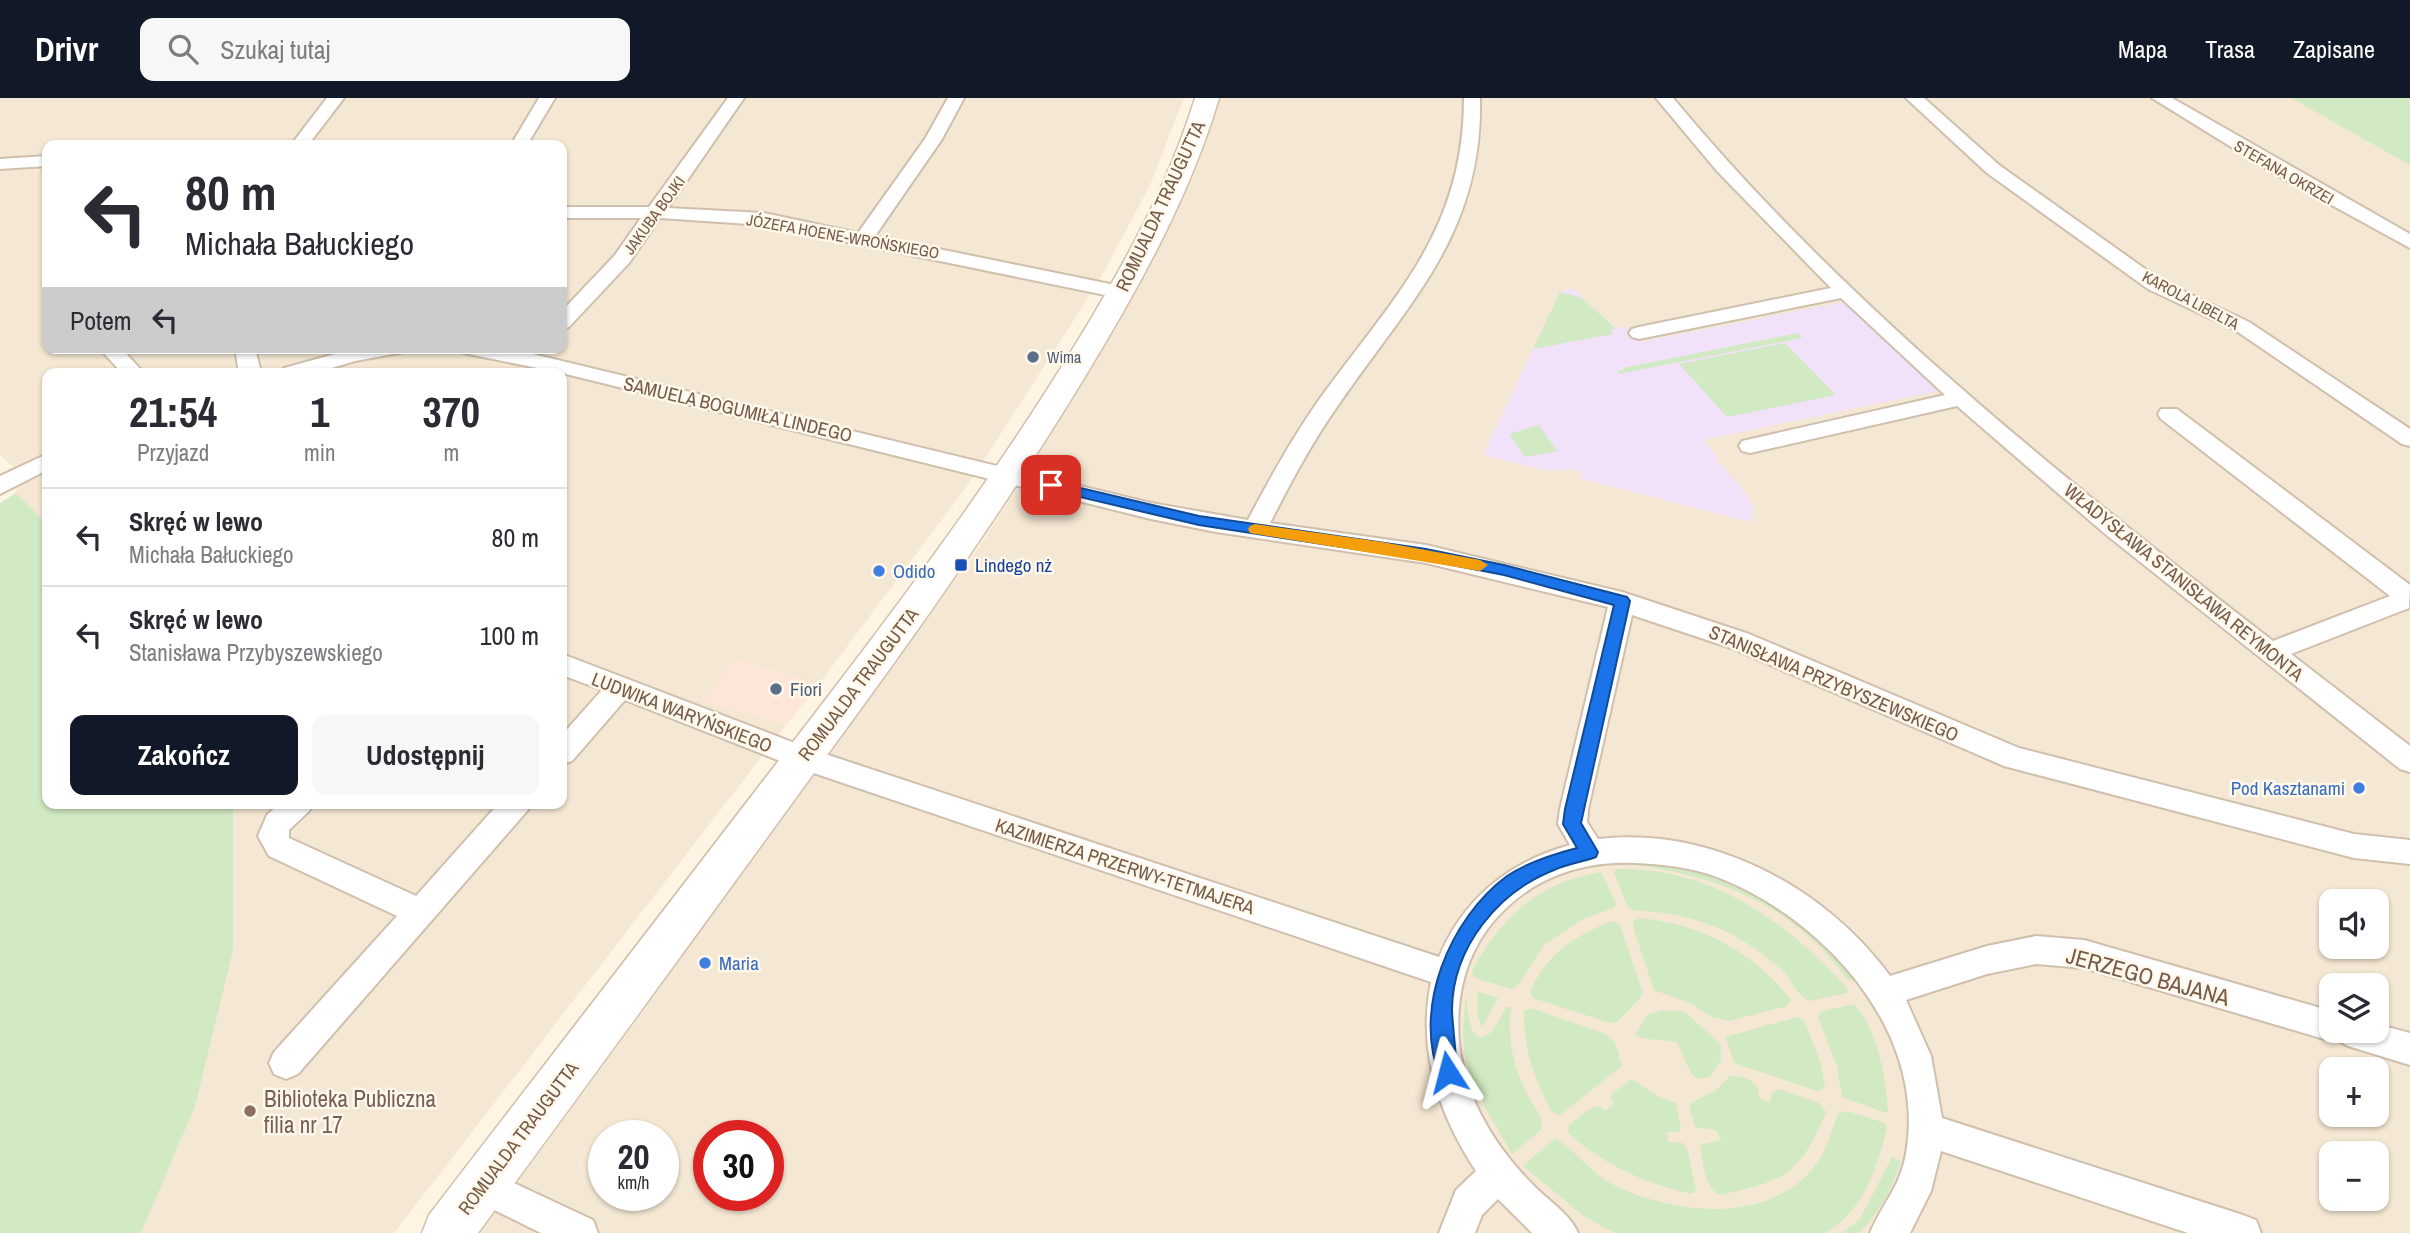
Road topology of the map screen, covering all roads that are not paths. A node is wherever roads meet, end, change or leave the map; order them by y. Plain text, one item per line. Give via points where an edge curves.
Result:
1 (336, 98) edge
2 (547, 98) edge
3 (736, 98) edge
4 (956, 98) edge
5 (1207, 98) edge
6 (1472, 98) edge
7 (1664, 98) edge
8 (1914, 98) edge
9 (2160, 98) edge
10 (303, 140) edge
11 (522, 140) edge
12 (42, 161) edge
13 (0, 164) edge
14 (567, 212) edge
15 (656, 213) junction
16 (864, 238) junction
17 (2410, 242) edge
18 (1846, 291) junction
19 (1120, 292) junction
20 (567, 318) edge
21 (1639, 333) dead end
22 (115, 354) edge
23 (360, 354) edge
24 (532, 354) edge
25 (129, 368) edge
26 (308, 368) edge
27 (1962, 398) junction
28 (2169, 414) dead end
29 (2410, 439) edge
30 (1750, 446) dead end
31 (42, 463) edge
32 (5, 475) edge
33 (1008, 475) junction
34 (1255, 529) junction
35 (1622, 601) junction
36 (2270, 652) junction
37 (567, 666) edge
38 (620, 688) junction
39 (567, 747) edge
40 (803, 758) junction
41 (2410, 761) edge
42 (293, 809) edge
43 (512, 809) edge
44 (1590, 852) junction
45 (2410, 852) edge
46 (420, 912) junction
47 (1448, 974) junction
48 (1884, 993) junction
49 (2319, 1023) edge
50 (2389, 1043) edge
51 (2410, 1049) edge
52 (286, 1063) dead end
53 (1927, 1130) junction
54 (1499, 1174) junction
55 (482, 1186) junction
56 (447, 1233) edge
57 (580, 1233) edge
58 (1457, 1233) edge
59 (1560, 1233) edge
60 (1888, 1233) edge
61 (2243, 1233) edge

1 - 10 street
2 - 11 street
3 - 15 street, JAKUBA BOJKI
4 - 16 street
5 - 19 street, ROMUALDA TRAUGUTTA via 1186,158
6 - 34 street via 1468,159 1444,230 1401,307 1315,423
7 - 18 street, WŁADYSŁAWA STANISŁAWA REYMONTA via 1752,198
8 - 29 street, KAROLA LIBELTA via 1993,169 2084,237 2155,285 2242,326
9 - 17 street, STEFANA OKRZEI
12 - 13 street
14 - 15 street, JÓZEFA HOENE-WROŃSKIEGO
15 - 16 street, JÓZEFA HOENE-WROŃSKIEGO via 764,219
15 - 20 street, JAKUBA BOJKI via 617,266
16 - 19 street, JÓZEFA HOENE-WROŃSKIEGO
18 - 21 street
18 - 27 street, WŁADYSŁAWA STANISŁAWA REYMONTA
19 - 33 street, ROMUALDA TRAUGUTTA
22 - 25 street
23 - 26 street
24 - 33 street, SAMUELA BOGUMIŁA LINDEGO
27 - 30 street
27 - 36 street, WŁADYSŁAWA STANISŁAWA REYMONTA via 2111,526
28 - 36 street via 2406,595 2400,602
31 - 32 street
33 - 34 street, STANISŁAWA PRZYBYSZEWSKIEGO via 1172,515
33 - 40 street, ROMUALDA TRAUGUTTA
34 - 35 street, STANISŁAWA PRZYBYSZEWSKIEGO via 1426,554
35 - 44 street via 1572,824
35 - 45 street, STANISŁAWA PRZYBYSZEWSKIEGO via 1751,645 2014,758 2354,846
36 - 41 street, WŁADYSŁAWA STANISŁAWA REYMONTA
37 - 38 street, LUDWIKA WARYŃSKIEGO
38 - 39 street
38 - 40 street, LUDWIKA WARYŃSKIEGO
40 - 47 street, KAZIMIERZA PRZERWY-TETMAJERA
40 - 55 street, ROMUALDA TRAUGUTTA
42 - 46 street via 274,829 272,836 279,847
43 - 46 street
44 - 47 street via 1550,863 1515,881 1486,906 1463,937
44 - 48 street via 1668,852 1749,877 1824,925 1857,957
46 - 52 street
47 - 54 street via 1442,1027 1448,1072 1464,1118
48 - 49 street, JERZEGO BAJANA via 1987,960 2036,950 2084,954
48 - 53 street via 1916,1059
50 - 51 street
53 - 60 street via 1920,1174 1903,1214
53 - 61 street
54 - 58 street via 1469,1203
54 - 59 street
55 - 56 street, ROMUALDA TRAUGUTTA
55 - 57 street

